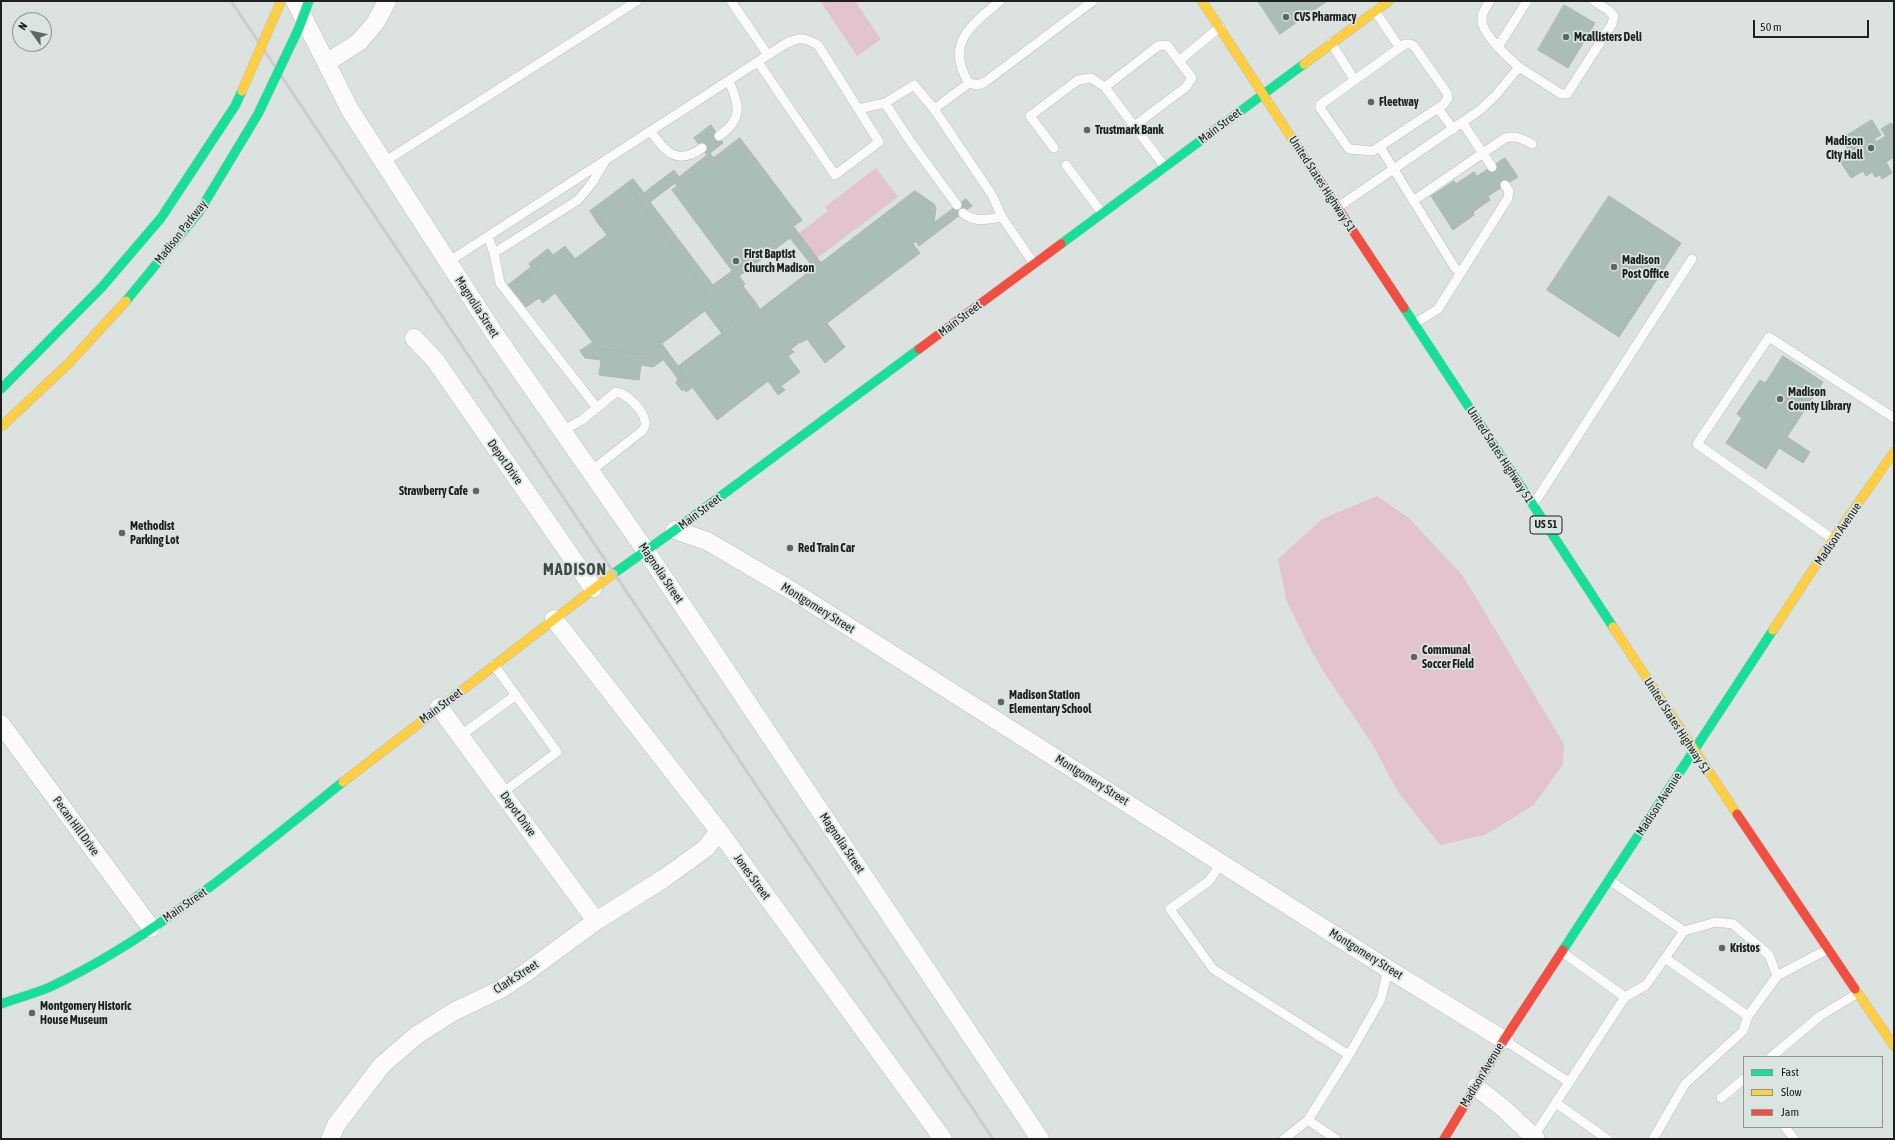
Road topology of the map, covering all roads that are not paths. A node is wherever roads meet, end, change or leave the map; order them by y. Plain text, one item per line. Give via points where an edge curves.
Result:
1 (281, 1) edge
2 (294, 1) edge
3 (309, 1) edge
4 (388, 1) edge
5 (638, 1) edge
6 (731, 1) edge
7 (1000, 1) edge
8 (1093, 1) edge
9 (1202, 1) edge
10 (1389, 1) edge
11 (1490, 1) edge
12 (1528, 1) edge
13 (1594, 1) edge
14 (1375, 11) junction
15 (1220, 27) junction
16 (1331, 43) junction
17 (1498, 47) junction
18 (1400, 48) junction
19 (768, 56) junction
20 (1179, 61) junction
21 (758, 62) junction
22 (326, 63) junction
23 (1519, 67) junction
24 (1354, 79) junction
25 (729, 81) junction
26 (969, 83) junction
27 (1105, 87) junction
28 (1263, 93) junction
29 (885, 103) junction
30 (1438, 108) junction
31 (858, 109) junction
32 (934, 110) junction
33 (1462, 122) junction
34 (1134, 126) junction
35 (1452, 129) junction
36 (651, 132) junction
37 (719, 136) dead end
38 (1532, 144) dead end
39 (1380, 147) junction
40 (702, 148) dead end
41 (1054, 148) dead end
42 (1483, 153) junction
43 (384, 162) junction
44 (604, 162) junction
45 (1066, 165) dead end
46 (1165, 167) junction
47 (1492, 167) dead end
48 (1394, 168) junction
49 (1505, 185) dead end
50 (1413, 201) junction
51 (1338, 207) junction
52 (1102, 214) junction
53 (1002, 217) junction
54 (488, 236) junction
55 (494, 253) junction
56 (1692, 260) dead end
57 (448, 262) junction
58 (1034, 264) junction
59 (1461, 272) junction
60 (1414, 324) junction
61 (414, 338) dead end
62 (1, 389) edge
63 (597, 408) junction
64 (1894, 418) edge
65 (1, 428) edge
66 (562, 431) junction
67 (1894, 452) edge
68 (590, 471) junction
69 (1533, 505) junction
70 (676, 530) junction
71 (1834, 539) junction
72 (646, 551) junction
73 (593, 588) junction
74 (554, 619) junction
75 (494, 665) junction
76 (516, 695) junction
77 (439, 707) junction
78 (1, 724) edge
79 (460, 736) junction
80 (1694, 751) junction
81 (502, 793) junction
82 (719, 832) junction
83 (1222, 862) junction
84 (1609, 880) junction
85 (596, 921) junction
86 (151, 928) junction
87 (1684, 931) junction
88 (1828, 949) junction
89 (1562, 952) junction
90 (1665, 958) junction
91 (1388, 969) junction
92 (1777, 976) junction
93 (1858, 993) junction
94 (1625, 997) junction
95 (1, 1004) edge
96 (1748, 1016) junction
97 (1504, 1040) junction
98 (1894, 1046) edge
99 (1349, 1055) junction
100 (1772, 1056) edge
101 (1743, 1080) edge
102 (1569, 1082) junction
103 (1476, 1087) junction
104 (1721, 1098) dead end
105 (1556, 1103) junction
106 (1308, 1120) junction
107 (1786, 1128) edge
108 (1535, 1138) edge
109 (330, 1139) edge
110 (944, 1139) edge
111 (1040, 1139) edge
112 (1284, 1139) edge
113 (1336, 1139) edge
114 (1444, 1139) edge
115 (1608, 1139) edge
116 (1653, 1139) edge
117 (1794, 1139) edge

1 - 62 main road, Madison Parkway, bridge via 235,106 161,218 102,287
2 - 22 street, Magnolia Street
3 - 65 main road, Madison Parkway, bridge via 258,114 199,212 123,305 70,364
4 - 22 street via 376,22 359,42
5 - 43 lane
6 - 19 lane
7 - 26 lane via 971,26 962,40 960,66
8 - 26 lane via 985,82 978,85
9 - 15 main road, United States Highway 51 / US 51
10 - 14 main road, Main Street
11 - 17 lane via 1482,13 1481,20 1483,27
12 - 17 lane
13 - 23 lane via 1614,16 1612,24 1567,94 1561,94
14 - 16 main road, Main Street
14 - 18 lane
15 - 20 lane
15 - 28 main road, United States Highway 51 / US 51
16 - 24 lane
16 - 28 main road, Main Street
17 - 23 lane
18 - 24 lane
18 - 30 lane via 1405,44 1414,46 1447,93 1448,98
19 - 21 lane
19 - 31 lane via 797,38 818,45
20 - 27 lane via 1167,45 1158,46
20 - 34 lane via 1192,78 1189,83
21 - 25 lane
21 - 31 lane via 835,175 880,142
22 - 43 street, Magnolia Street via 350,110
23 - 33 lane via 1496,95
24 - 39 lane via 1323,102 1320,108 1349,149 1373,152
25 - 36 lane
25 - 37 lane via 738,106 736,119 729,129
26 - 32 lane
27 - 34 lane
27 - 41 lane via 1091,78 1078,80 1030,116
28 - 46 main road, Main Street
28 - 51 main road, United States Highway 51 / US 51
29 - 31 lane
29 - 32 lane via 914,86
29 - 53 lane via 910,141 969,218 978,220
30 - 35 lane
30 - 39 lane
32 - 53 lane via 992,195
33 - 35 lane
33 - 42 lane
34 - 46 lane
35 - 48 lane
36 - 40 lane via 660,146 670,154 683,157
36 - 44 lane
38 - 42 lane via 1512,136
39 - 48 lane
42 - 47 lane
42 - 50 lane
43 - 57 street, Magnolia Street
44 - 54 lane
44 - 55 lane via 578,200
45 - 52 lane
46 - 52 main road, Main Street
48 - 50 lane
48 - 51 lane
49 - 59 lane via 1509,191 1508,198
50 - 59 lane via 1455,268
51 - 60 main road, United States Highway 51 / US 51
52 - 58 main road, Main Street
53 - 58 lane
54 - 55 lane
54 - 57 lane
55 - 63 lane via 500,283
56 - 69 lane
57 - 66 street, Magnolia Street
58 - 70 main road, Main Street
59 - 60 lane via 1438,309
60 - 69 main road, United States Highway 51 / US 51
61 - 73 street, Depot Drive via 435,360
63 - 66 lane
63 - 68 lane via 616,392 628,396 644,417 646,424 642,431
64 - 71 lane via 1770,337 1697,444
66 - 68 street, Magnolia Street
67 - 71 main road, Madison Avenue
68 - 72 street, Magnolia Street
69 - 80 main road, United States Highway 51 / US 51
70 - 72 main road, Main Street
70 - 83 street, Montgomery Street via 707,541 794,592
71 - 80 main road, Madison Avenue
72 - 73 main road, Main Street
72 - 111 street, Magnolia Street
73 - 74 main road, Main Street
74 - 75 main road, Main Street
74 - 82 street, Jones Street
75 - 76 lane
75 - 77 main road, Main Street
76 - 79 lane
76 - 81 lane via 557,752
77 - 79 street, Depot Drive
77 - 86 main road, Main Street via 215,883
78 - 86 street, Pecan Hill Drive
79 - 81 street, Depot Drive
80 - 84 main road, Madison Avenue
80 - 88 main road, United States Highway 51 / US 51
81 - 85 street, Depot Drive
82 - 85 street, Clark Street via 706,848
82 - 110 street, Jones Street
83 - 91 street, Montgomery Street
83 - 99 lane via 1209,881 1170,909 1213,969
84 - 87 lane
84 - 89 main road, Madison Avenue
85 - 109 street, Clark Street via 501,989 453,1012 417,1035 382,1065 336,1125
86 - 95 main road, Main Street via 98,961 49,987
87 - 90 lane
87 - 92 lane via 1716,922 1733,924 1769,955
88 - 92 lane
88 - 93 main road, United States Highway 51 / US 51
89 - 94 lane
89 - 97 main road, Madison Avenue
90 - 94 lane via 1646,985
90 - 96 lane
91 - 97 street, Montgomery Street
91 - 99 lane via 1381,999
92 - 96 lane
93 - 98 main road, United States Highway 51 / US 51
93 - 100 lane via 1820,1016
94 - 102 lane
96 - 116 lane via 1744,1031 1685,1084
97 - 102 lane
97 - 103 main road, Madison Avenue
99 - 106 lane
101 - 104 lane
102 - 105 lane
103 - 108 street
103 - 114 main road, Madison Avenue
105 - 108 lane
105 - 115 lane
106 - 112 lane
106 - 113 lane
107 - 117 lane

